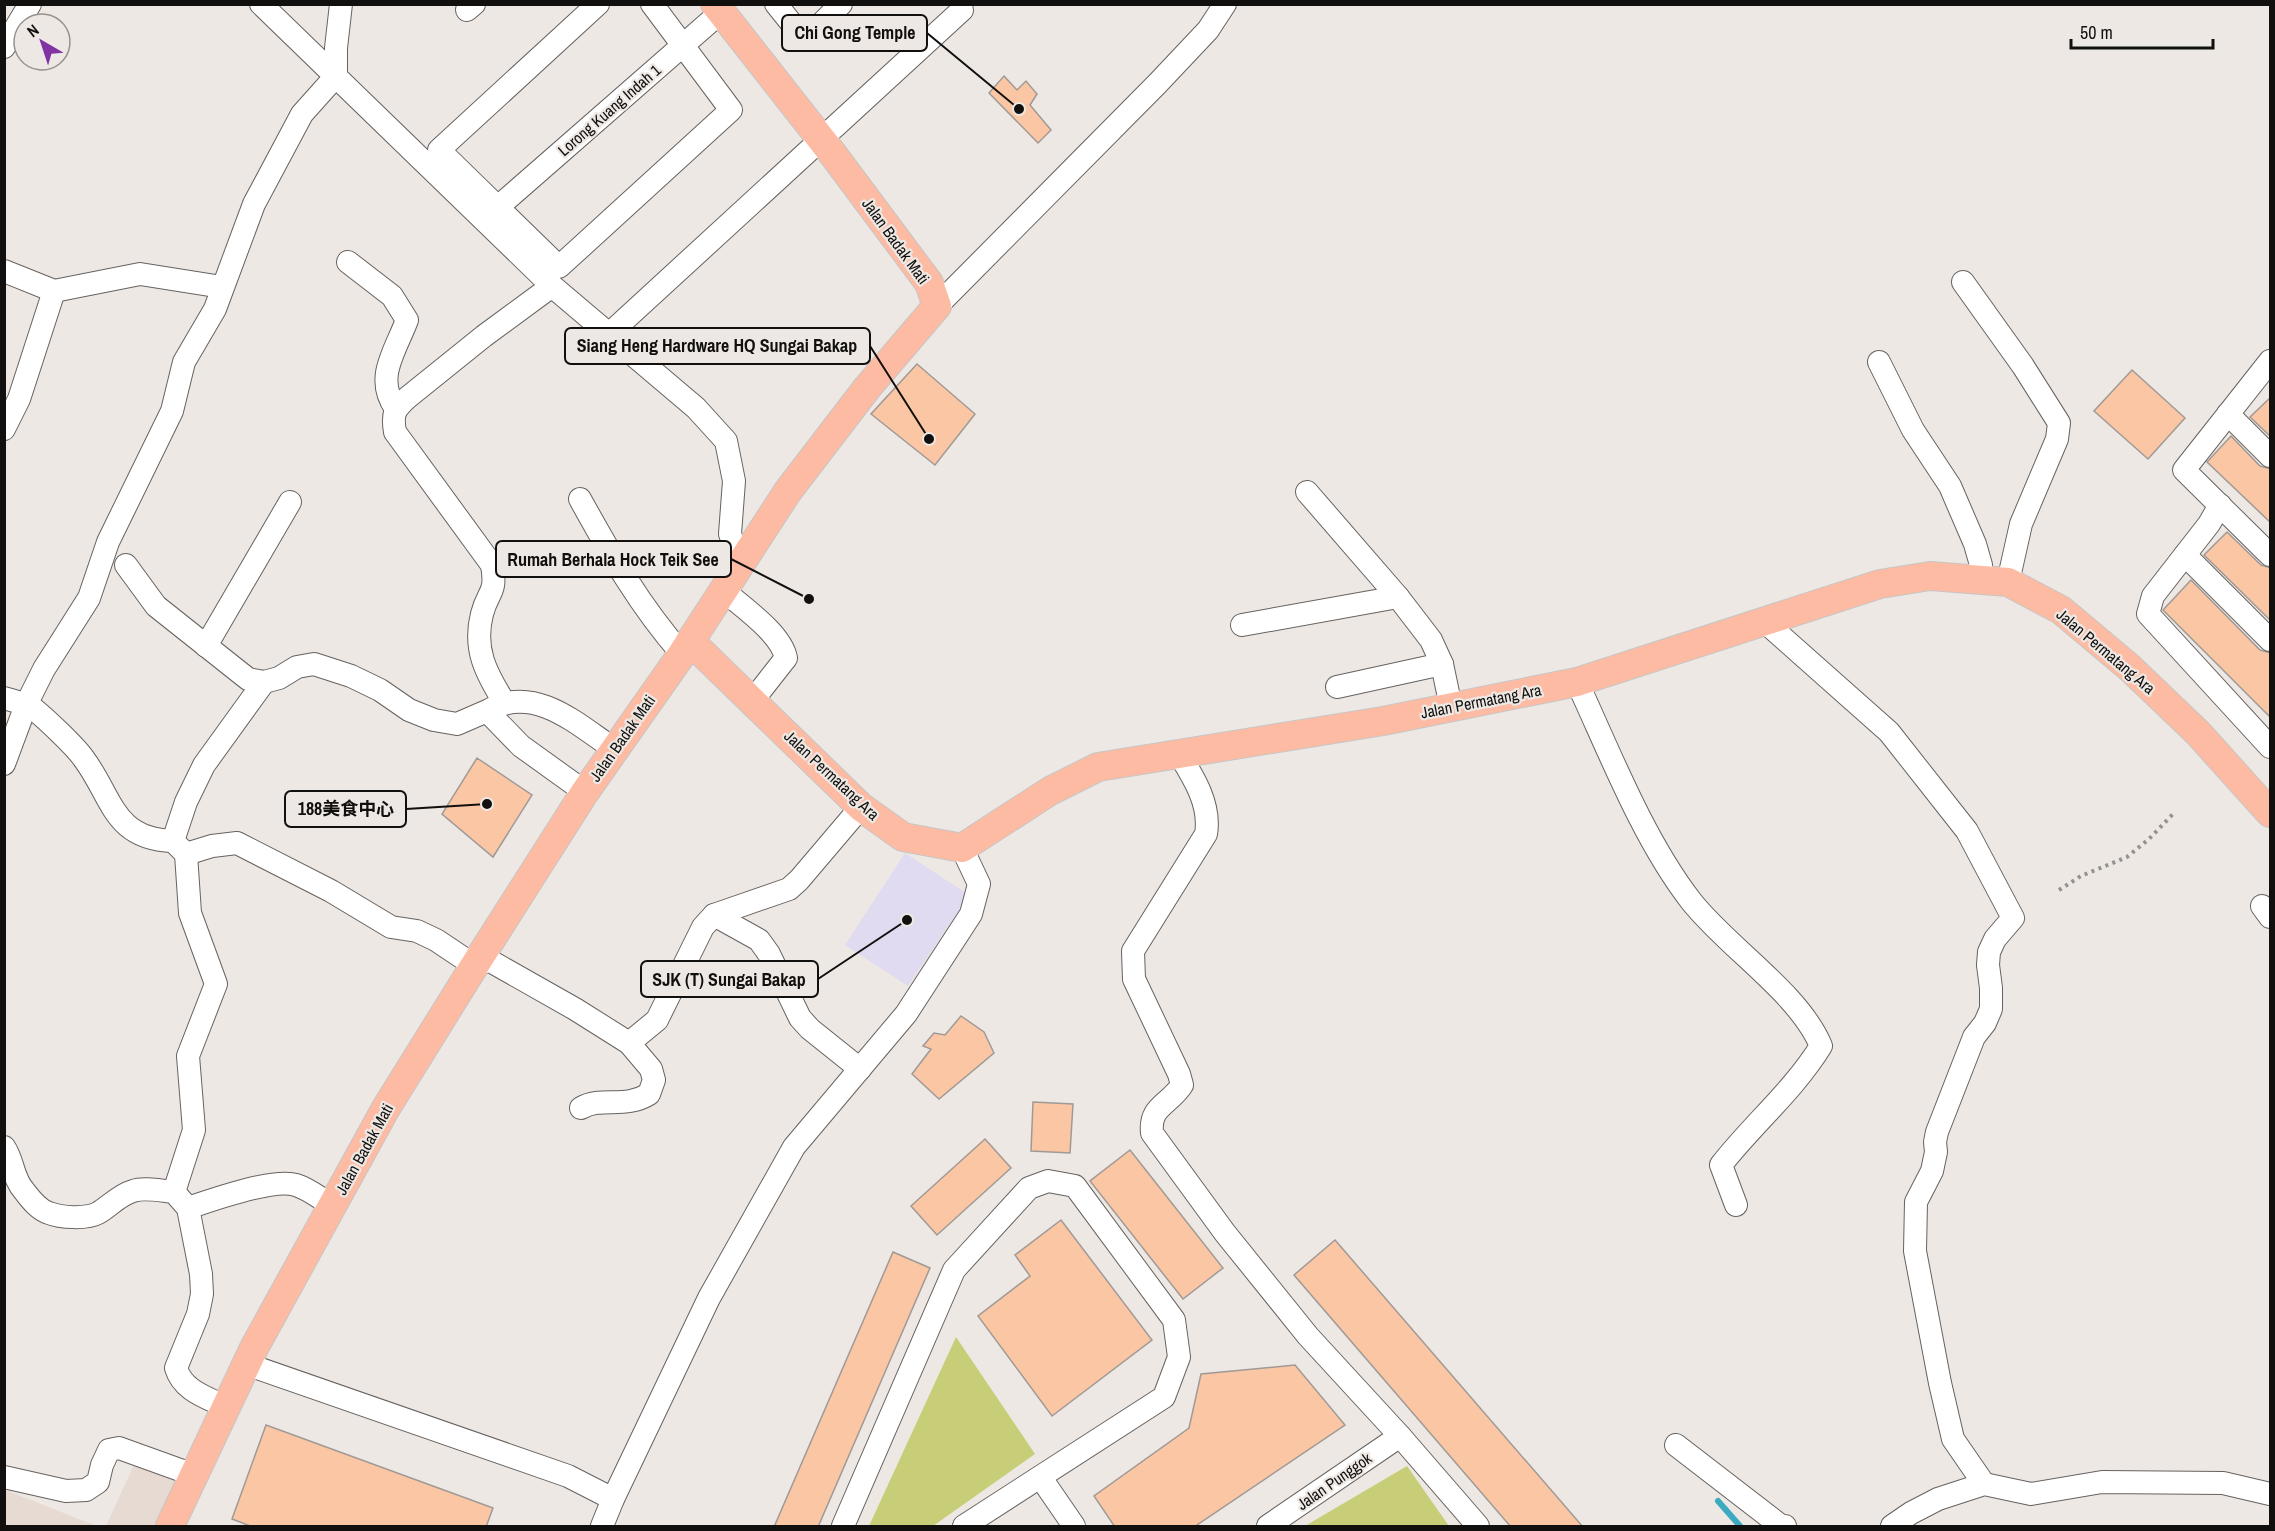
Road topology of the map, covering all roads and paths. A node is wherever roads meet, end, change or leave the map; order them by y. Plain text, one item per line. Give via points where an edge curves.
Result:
1 (30, 4) edge
2 (261, 4) edge
3 (341, 4) edge
4 (598, 4) edge
5 (652, 4) edge
6 (776, 4) edge
7 (841, 4) edge
8 (1225, 4) edge
9 (718, 8) edge
10 (962, 10) dead end
11 (683, 45) junction
12 (4, 47) edge
13 (336, 76) junction
14 (821, 140) junction
15 (498, 207) junction
16 (348, 262) dead end
17 (4, 271) edge
18 (1963, 282) dead end
19 (552, 286) junction
20 (222, 287) junction
21 (54, 291) junction
22 (937, 306) junction
23 (608, 335) junction
24 (1879, 362) dead end
25 (2269, 366) edge
26 (396, 409) junction
27 (2228, 414) junction
28 (4, 429) edge
29 (2271, 456) edge
30 (1307, 492) dead end
31 (580, 499) dead end
32 (290, 502) dead end
33 (2220, 505) junction
34 (2185, 555) junction
35 (2271, 555) edge
36 (745, 557) junction
37 (126, 565) dead end
38 (1977, 579) junction
39 (2008, 582) junction
40 (723, 590) junction
41 (1398, 597) junction
42 (1764, 621) junction
43 (1242, 625) dead end
44 (2271, 640) edge
45 (206, 646) junction
46 (686, 647) junction
47 (1442, 664) junction
48 (264, 682) junction
49 (1577, 682) junction
50 (1337, 687) dead end
51 (4, 699) edge
52 (753, 700) junction
53 (26, 705) junction
54 (495, 707) junction
55 (1451, 707) junction
56 (2271, 747) edge
57 (614, 749) junction
58 (1179, 754) junction
59 (4, 764) edge
60 (585, 792) junction
61 (861, 807) junction
62 (2173, 813) dead end
63 (2271, 813) edge
64 (179, 848) junction
65 (962, 848) junction
66 (2059, 890) dead end
67 (714, 915) junction
68 (478, 960) junction
69 (629, 1043) junction
70 (860, 1069) junction
71 (581, 1108) dead end
72 (4, 1147) edge
73 (181, 1200) junction
74 (1736, 1205) dead end
75 (333, 1206) junction
76 (246, 1364) junction
77 (226, 1407) junction
78 (1400, 1436) junction
79 (1676, 1445) dead end
80 (194, 1475) junction
81 (4, 1477) edge
82 (1041, 1478) junction
83 (1984, 1484) junction
84 (2271, 1494) edge
85 (613, 1499) junction
86 (170, 1527) edge
87 (602, 1527) edge
88 (843, 1527) edge
89 (964, 1527) edge
90 (1074, 1527) edge
91 (1269, 1527) edge
92 (1478, 1527) edge
93 (1785, 1527) edge
94 (1892, 1527) edge

1 - 12 street
2 - 13 street
3 - 13 street
4 - 15 street via 439,150
5 - 11 street
6 - 7 street via 796,29 806,34
8 - 22 street via 1208,30 1166,76
9 - 11 street, Lorong Kuang Indah 1
9 - 14 main road, Jalan Badak Mati
10 - 14 street
11 - 15 street, Lorong Kuang Indah 1
11 - 15 street via 731,110 559,267
13 - 19 street
13 - 20 street via 302,114 275,163 254,204
14 - 22 main road, Jalan Badak Mati via 928,283
14 - 23 street
16 - 26 street via 392,296 406,320 385,383
17 - 21 street
18 - 39 street via 2059,423 2057,439 2021,524
19 - 23 street
19 - 26 street
20 - 21 street via 140,274
20 - 53 street via 215,309 184,362 172,411 108,542 89,598
21 - 28 street via 19,399
22 - 36 main road, Jalan Badak Mati via 795,481
23 - 36 street via 696,408 726,441 734,481 730,534
24 - 38 street via 1913,429 1950,486 1981,565
25 - 27 street
26 - 54 street via 395,432 492,565 495,581 482,612 478,636
27 - 29 street
27 - 33 street via 2184,470
30 - 41 street
31 - 46 street via 657,625
32 - 45 street
33 - 34 street
33 - 35 street
34 - 44 street
34 - 56 street via 2152,596 2148,614
36 - 40 main road, Jalan Badak Mati
37 - 45 street via 156,606
38 - 39 main road, Jalan Permatang Ara
38 - 42 main road, Jalan Permatang Ara via 1930,576 1881,584
39 - 63 main road, Jalan Permatang Ara via 2061,610 2130,668 2198,733
40 - 46 main road, Jalan Badak Mati
40 - 52 street via 784,647 786,658
41 - 43 street
41 - 47 street via 1431,640
42 - 49 main road, Jalan Permatang Ara
42 - 83 street via 1889,732 1967,831 2013,918 1989,952 1991,1010 1974,1037 1937,1132 1932,1171 1916,1202 1915,1251 1953,1439
45 - 48 street via 248,679
46 - 52 main road, Jalan Permatang Ara
46 - 57 main road, Jalan Badak Mati
47 - 50 street
47 - 55 street
48 - 54 street via 314,664 351,676 434,720 457,724
48 - 64 street via 204,765 186,802
49 - 55 main road, Jalan Permatang Ara
49 - 74 street via 1664,863 1717,931 1792,1003 1814,1030 1821,1046 1806,1070 1720,1165
51 - 53 street
52 - 61 main road, Jalan Permatang Ara
53 - 59 street
53 - 64 street via 84,758 124,825
54 - 57 street via 537,703 558,711
54 - 60 street via 521,746
55 - 58 main road, Jalan Permatang Ara
57 - 60 main road, Jalan Badak Mati
58 - 65 main road, Jalan Permatang Ara via 1098,767 1050,791
58 - 78 street via 1199,790 1208,821 1206,834 1134,951 1134,978 1182,1085 1156,1110 1150,1120 1152,1133 1225,1233 1308,1336
60 - 68 main road, Jalan Badak Mati
61 - 65 main road, Jalan Permatang Ara via 903,837
61 - 67 street via 789,889
62 - 66 path via 2127,857
64 - 68 street via 237,843 391,927 417,931 466,960
64 - 73 street via 190,913 216,984 188,1056 194,1130
65 - 70 street via 979,884 971,914 906,1014
67 - 69 street via 703,927 657,1020
67 - 70 street via 759,940 770,954 800,1018
68 - 69 street via 492,962
68 - 75 main road, Jalan Badak Mati via 386,1108
69 - 71 street via 651,1069 654,1080 649,1094 635,1101 591,1103
70 - 85 street via 794,1147 709,1298
72 - 73 street via 23,1191 49,1214 86,1218 135,1190
73 - 75 street via 282,1184 296,1185
73 - 77 street via 201,1274 202,1294 176,1368 188,1388
75 - 76 main road, Jalan Badak Mati
76 - 77 main road, Jalan Badak Mati
76 - 85 street via 568,1476
77 - 80 main road, Jalan Badak Mati
78 - 91 street, Jalan Punggok
78 - 92 street
79 - 93 street
80 - 81 street via 119,1448 110,1450 98,1482 86,1490 66,1491
80 - 86 main road, Jalan Badak Mati
82 - 88 street via 1164,1397 1179,1357 1174,1320 1075,1186 1048,1181 1029,1188 954,1270
82 - 89 street
82 - 90 street
83 - 84 street via 2031,1494 2102,1482 2223,1483
83 - 94 street via 1938,1499
85 - 87 street

